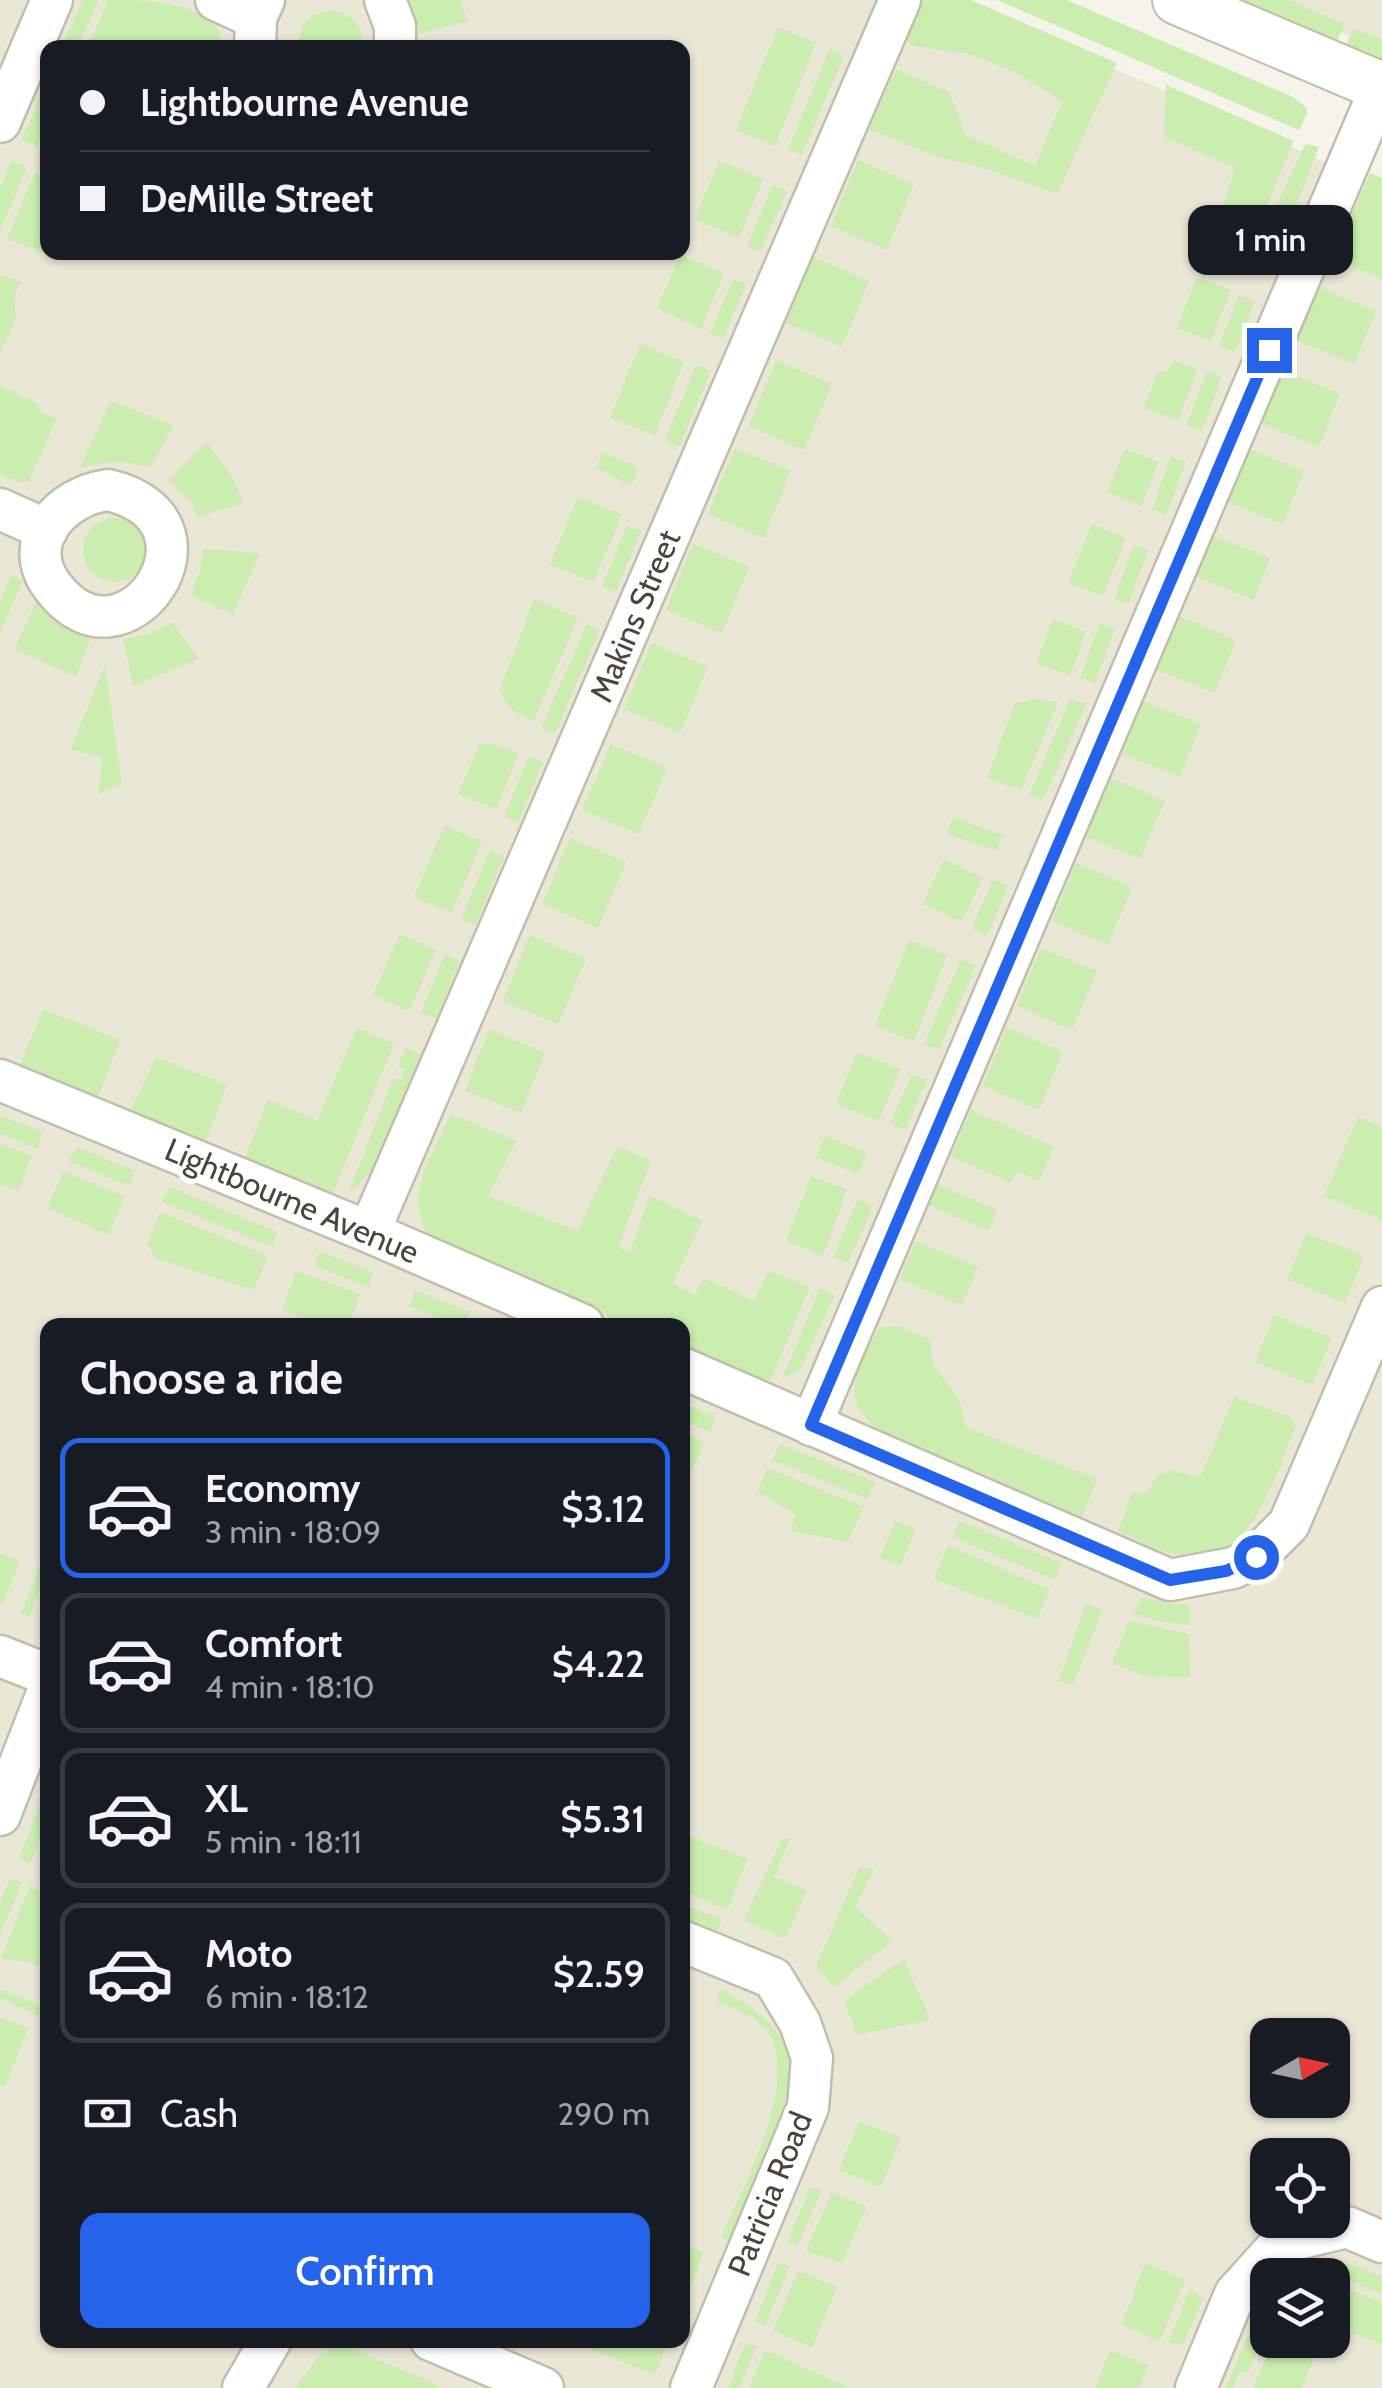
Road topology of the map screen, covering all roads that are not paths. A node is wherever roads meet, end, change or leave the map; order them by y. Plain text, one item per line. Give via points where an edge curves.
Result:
1 (52, 0) edge
2 (216, 0) edge
3 (385, 0) edge
4 (900, 0) edge
5 (1177, 0) edge
6 (258, 22) edge
7 (395, 40) edge
8 (1381, 87) edge
9 (0, 122) edge
10 (0, 509) edge
11 (46, 530) dead end
12 (0, 1080) edge
13 (370, 1232) junction
14 (1382, 1307) edge
15 (567, 1318) edge
16 (690, 1372) edge
17 (811, 1425) junction
18 (0, 1656) edge
19 (40, 1673) edge
20 (40, 1712) edge
21 (0, 1815) edge
22 (690, 1944) edge
23 (1382, 2242) edge
24 (266, 2348) edge
25 (450, 2348) edge
26 (243, 2388) edge
27 (544, 2388) edge
28 (691, 2388) edge
29 (1196, 2388) edge

1 - 9 street
2 - 6 street
3 - 7 street
4 - 13 street, Makins Street
5 - 8 street
8 - 17 street
10 - 11 street
12 - 13 street, Lightbourne Avenue
13 - 15 street, Lightbourne Avenue
14 - 17 street via 1289,1524 1256,1557 1226,1571 1170,1580
16 - 17 street
18 - 19 street
20 - 21 street
22 - 28 street, Patricia Road via 772,1978 812,2058 808,2108
23 - 29 street via 1346,2227 1281,2243 1235,2294
24 - 26 street
25 - 27 street

